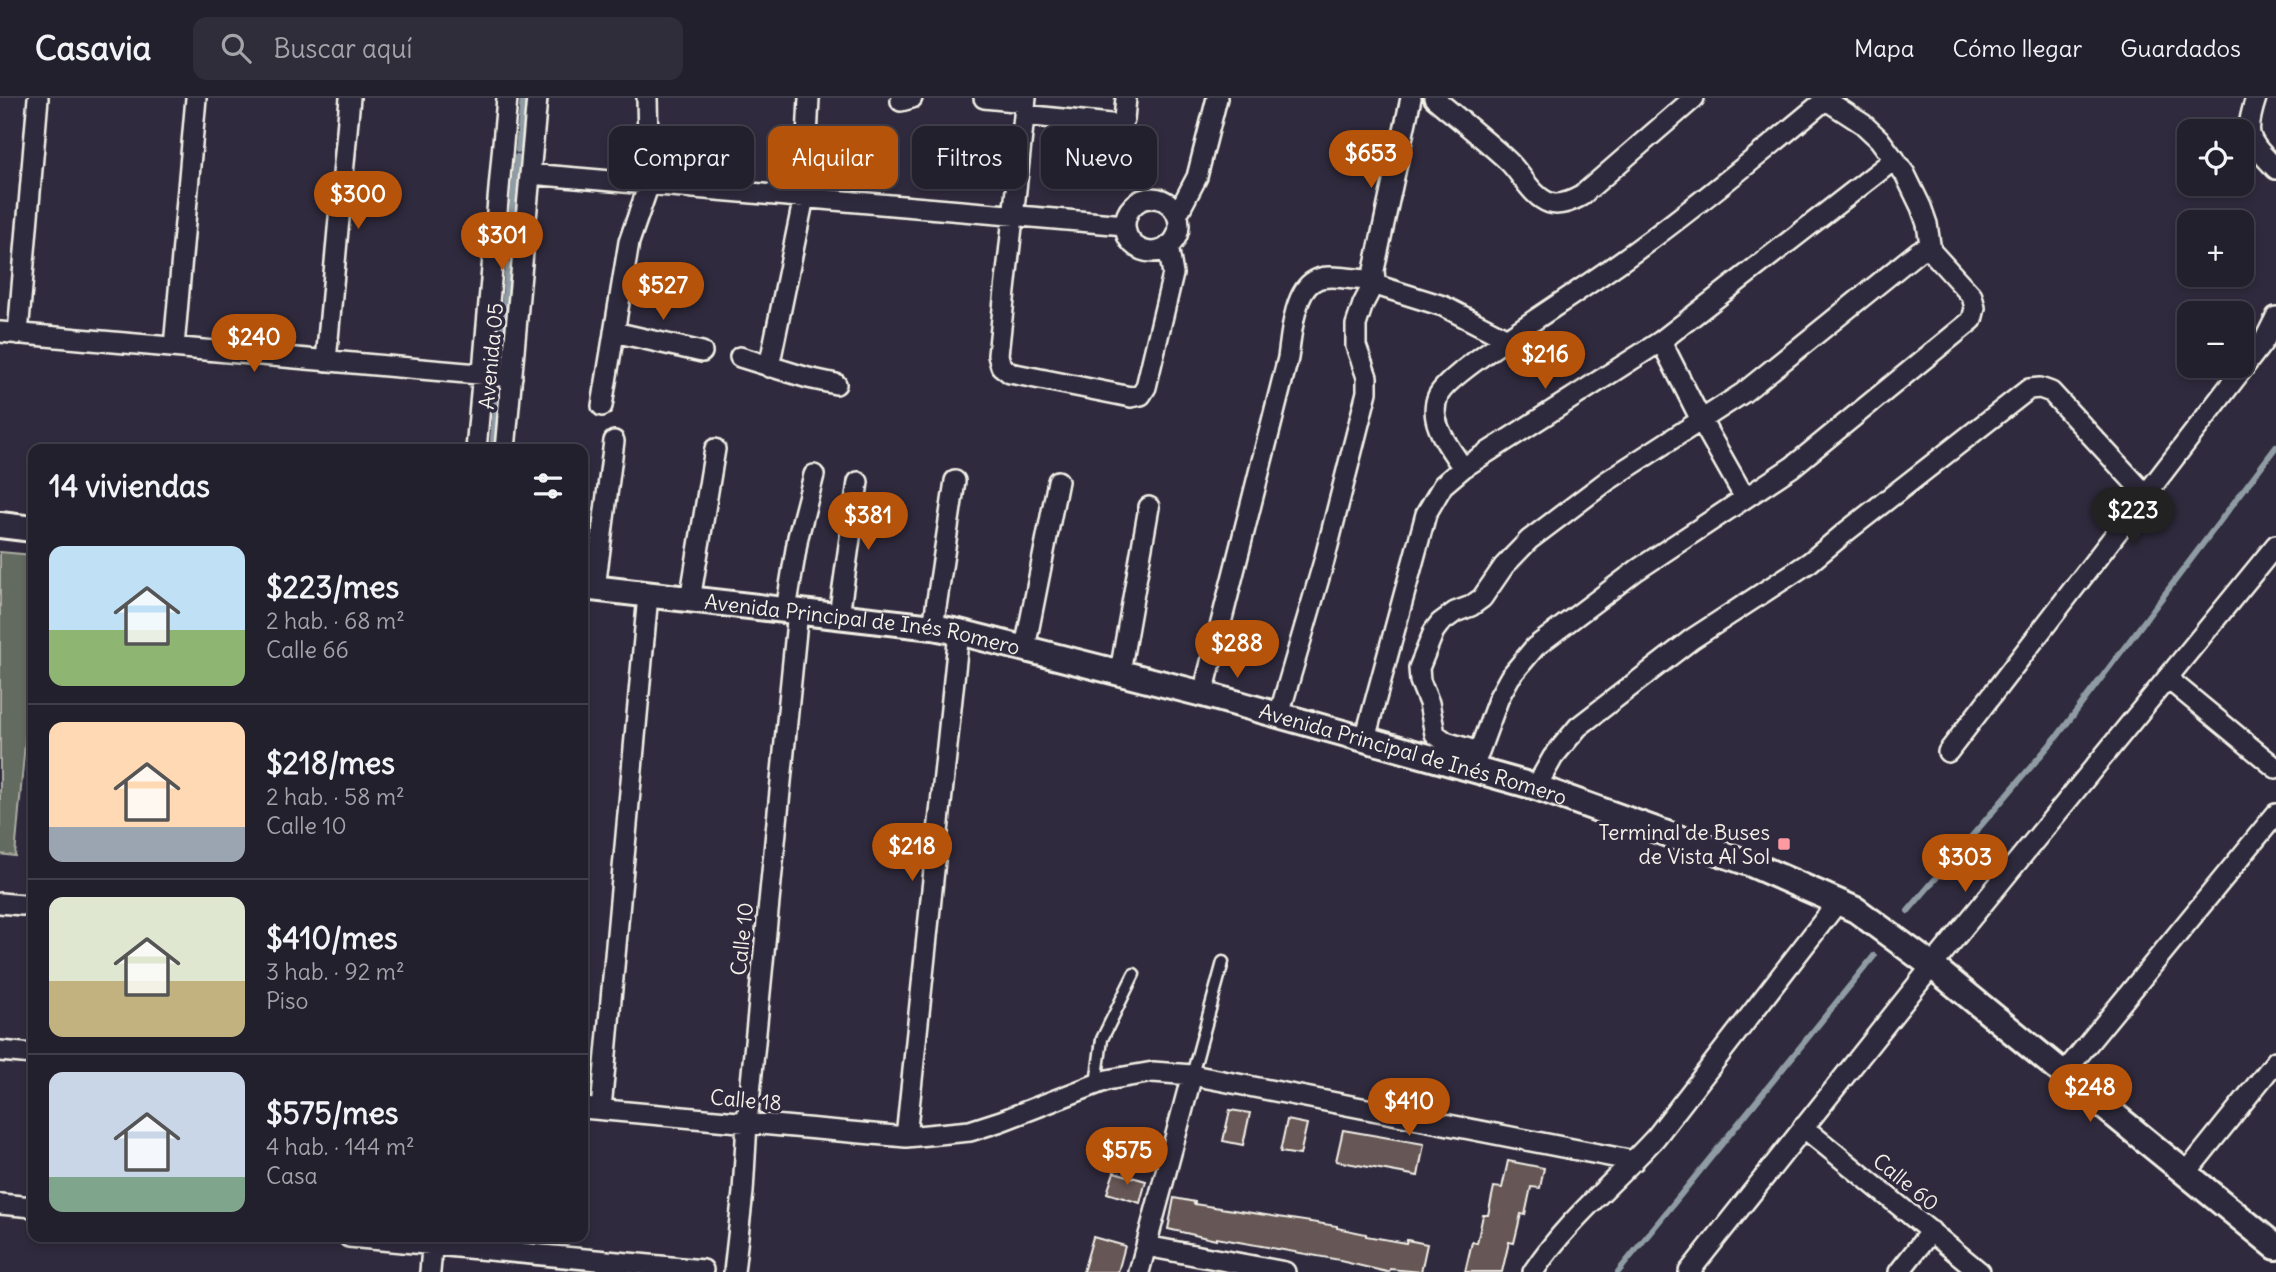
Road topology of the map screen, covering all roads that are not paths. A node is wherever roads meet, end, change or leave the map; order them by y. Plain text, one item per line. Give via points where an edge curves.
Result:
1 (38, 98) edge
2 (196, 98) edge
3 (350, 98) edge
4 (507, 98) edge
5 (537, 98) edge
6 (647, 98) edge
7 (809, 98) edge
8 (984, 98) edge
9 (1126, 98) edge
10 (1217, 98) edge
11 (1411, 98) edge
12 (1434, 98) edge
13 (1694, 98) edge
14 (2256, 98) edge
15 (1824, 99) edge
16 (1025, 105) edge
17 (648, 126) edge
18 (1895, 159) junction
19 (2276, 169) edge
20 (530, 174) junction
21 (609, 181) edge
22 (647, 189) edge
23 (709, 189) edge
24 (804, 197) junction
25 (1013, 215) junction
26 (1177, 215) junction
27 (1125, 225) junction
28 (1168, 246) junction
29 (1931, 251) junction
30 (1375, 281) junction
31 (2276, 317) edge
32 (614, 332) junction
33 (9, 333) edge
34 (1507, 339) junction
35 (1661, 341) junction
36 (174, 346) junction
37 (702, 352) dead end
38 (740, 357) dead end
39 (326, 361) junction
40 (769, 367) junction
41 (483, 373) junction
42 (512, 377) junction
43 (836, 384) dead end
44 (602, 406) dead end
45 (1701, 420) junction
46 (614, 441) dead end
47 (477, 444) edge
48 (506, 444) edge
49 (715, 449) dead end
50 (1463, 468) junction
51 (814, 475) dead end
52 (955, 481) dead end
53 (1058, 481) dead end
54 (858, 482) dead end
55 (2147, 496) junction
56 (1745, 498) junction
57 (1149, 507) dead end
58 (0, 525) edge
59 (28, 528) edge
60 (2276, 545) edge
61 (589, 588) edge
62 (648, 595) junction
63 (690, 600) junction
64 (792, 610) junction
65 (839, 616) junction
66 (933, 627) junction
67 (959, 632) junction
68 (1025, 648) junction
69 (1120, 673) junction
70 (2167, 678) junction
71 (1203, 694) junction
72 (1279, 715) junction
73 (1366, 739) junction
74 (1948, 752) dead end
75 (1476, 760) junction
76 (2276, 768) edge
77 (1536, 787) junction
78 (2276, 814) edge
79 (0, 902) edge
80 (28, 905) edge
81 (1847, 906) junction
82 (1223, 962) dead end
83 (1932, 966) junction
84 (1134, 974) dead end
85 (0, 1051) edge
86 (28, 1054) edge
87 (2276, 1062) edge
88 (2064, 1073) junction
89 (1192, 1075) junction
90 (1096, 1084) junction
91 (592, 1109) edge
92 (747, 1123) junction
93 (1803, 1127) junction
94 (906, 1138) junction
95 (1634, 1161) junction
96 (2186, 1173) junction
97 (0, 1204) edge
98 (28, 1207) edge
99 (1931, 1231) junction
100 (432, 1242) edge
101 (441, 1242) edge
102 (1146, 1246) junction
103 (2276, 1247) edge
104 (703, 1270) dead end
105 (429, 1272) edge
106 (733, 1272) edge
107 (1139, 1272) edge
108 (1285, 1272) edge
109 (1533, 1272) edge
110 (1689, 1272) edge
111 (1899, 1272) edge
112 (1980, 1272) edge

1 - 33 street
2 - 36 street
3 - 39 street
4 - 41 street, Avenida 05
5 - 20 street, Avenida 05
6 - 17 street
7 - 24 street
8 - 16 street
9 - 16 street via 1120,125
10 - 26 street via 1197,177
11 - 30 street
12 - 13 street via 1549,203 1581,196
14 - 19 street via 2247,128
15 - 18 street via 1863,124
15 - 34 street via 1634,252
16 - 25 street
18 - 29 street via 1921,207
18 - 35 street
20 - 21 street
20 - 42 street, Avenida 05
22 - 32 street via 629,242
23 - 24 street
24 - 25 street
24 - 40 street
25 - 27 street
25 - 28 street via 998,355 1000,366 1010,373 1131,397 1141,395 1173,274
26 - 27 street via 1162,200 1147,198 1129,211
26 - 28 street via 1178,232
27 - 28 street via 1129,239 1140,249 1154,252
29 - 45 street via 1919,251 1743,393
29 - 56 street via 1972,296 1972,320 1792,467
30 - 34 street via 1382,288 1443,306
30 - 71 street via 1320,278 1301,296
30 - 72 street via 1356,326 1367,392
31 - 55 street via 2264,341
32 - 37 street
32 - 44 street
33 - 36 street
34 - 50 street via 1445,386 1437,398 1440,432
35 - 45 street
35 - 50 street
36 - 39 street
38 - 40 street
39 - 41 street
40 - 43 street
41 - 42 street
41 - 47 street, Avenida 05
42 - 48 street, Avenida 05
45 - 56 street
45 - 75 street via 1607,481 1529,540 1482,598 1447,617 1434,631 1419,668 1435,734
46 - 61 street
49 - 63 street
50 - 73 street via 1443,485 1426,513
51 - 64 street, Calle 10 via 798,537
52 - 66 street
53 - 68 street
54 - 65 street
55 - 74 street
55 - 77 street via 2051,392 2029,389 1810,562 1692,639 1578,727
56 - 75 street via 1637,570 1535,647 1499,697
57 - 69 street
58 - 59 street
60 - 70 street
61 - 62 street, Avenida Principal de Inés Romero
62 - 63 street, Avenida Principal de Inés Romero
62 - 91 street
63 - 64 street, Avenida Principal de Inés Romero
64 - 65 street, Avenida Principal de Inés Romero
64 - 92 street, Calle 10
65 - 66 street, Avenida Principal de Inés Romero
66 - 67 street, Avenida Principal de Inés Romero
67 - 68 street, Avenida Principal de Inés Romero
67 - 94 street
68 - 69 street, Avenida Principal de Inés Romero
69 - 71 street, Avenida Principal de Inés Romero
70 - 76 street
70 - 83 street
71 - 72 street, Avenida Principal de Inés Romero
72 - 73 street, Avenida Principal de Inés Romero
73 - 75 street, Avenida Principal de Inés Romero
75 - 77 street, Avenida Principal de Inés Romero
77 - 81 street, Avenida Principal de Inés Romero via 1751,864
78 - 88 street
79 - 80 street
81 - 83 street, Avenida Principal de Inés Romero
81 - 95 street
82 - 89 lane
83 - 88 street, Avenida Principal de Inés Romero
83 - 93 street
84 - 90 lane via 1102,1039
85 - 86 street
87 - 96 street
88 - 96 street, Avenida Principal de Inés Romero
89 - 90 street, Calle 18 via 1153,1072
89 - 95 street, Calle 18
89 - 102 street
90 - 94 street, Calle 18 via 970,1131
91 - 92 street, Calle 18
92 - 94 street, Calle 18
92 - 106 street, Calle 10
93 - 99 street, Calle 60
93 - 110 street
95 - 109 street via 1576,1216
96 - 103 street, Avenida Principal de Inés Romero
97 - 98 street
99 - 111 street
99 - 112 street, Calle 60
100 - 105 street
101 - 104 street
102 - 107 street
102 - 108 street

